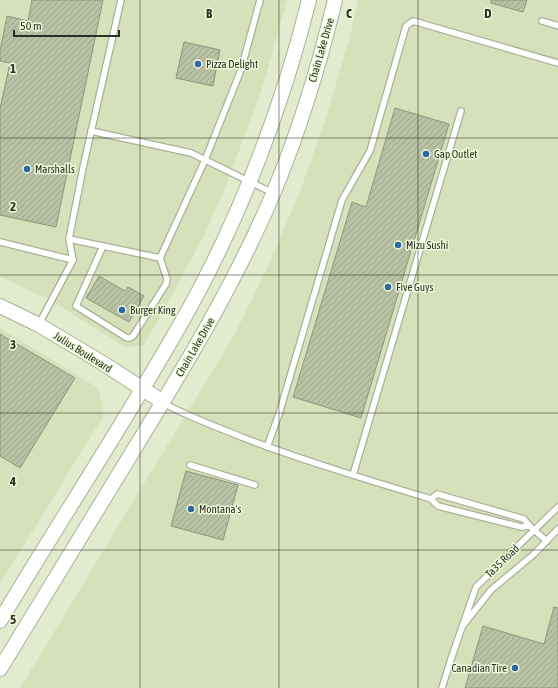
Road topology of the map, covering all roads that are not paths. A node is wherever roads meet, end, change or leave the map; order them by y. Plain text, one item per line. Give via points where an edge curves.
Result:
1 (120, 0) edge
2 (260, 0) edge
3 (309, 0) edge
4 (335, 0) edge
5 (542, 22) dead end
6 (558, 26) edge
7 (558, 63) edge
8 (461, 111) dead end
9 (91, 131) junction
10 (206, 160) junction
11 (250, 182) junction
12 (273, 193) junction
13 (69, 239) junction
14 (0, 242) edge
15 (103, 246) junction
16 (160, 258) junction
17 (73, 260) junction
18 (0, 306) edge
19 (39, 325) junction
20 (142, 389) junction
21 (163, 402) junction
22 (267, 447) junction
23 (190, 465) dead end
24 (353, 475) junction
25 (255, 484) dead end
26 (430, 498) junction
27 (558, 507) edge
28 (532, 528) junction
29 (558, 529) edge
30 (547, 541) junction
31 (0, 621) edge
32 (463, 627) junction
33 (0, 669) edge
34 (442, 688) edge

1 - 9 lane
2 - 10 lane via 241,70
3 - 11 street via 281,96
4 - 12 street, Chain Lake Drive via 316,70
5 - 6 lane
7 - 22 lane via 413,21 406,26 370,151 342,200
8 - 24 lane
9 - 10 lane via 191,153
9 - 13 lane
10 - 11 lane
10 - 16 lane
11 - 12 lane
11 - 20 street via 190,308
12 - 21 street, Chain Lake Drive via 211,320
13 - 15 lane
13 - 17 lane
14 - 17 lane
15 - 16 lane
15 - 16 lane via 76,306 127,338 133,336 166,284
17 - 19 lane
18 - 19 street, Julius Boulevard
19 - 20 street, Julius Boulevard
20 - 21 street, Julius Boulevard
20 - 31 street
21 - 22 lane via 182,413
21 - 33 street, Chain Lake Drive
22 - 24 lane
23 - 25 lane
24 - 26 lane
26 - 28 lane via 438,506 521,528
26 - 28 lane via 437,494 524,519
27 - 28 lane, Ta35 Road
28 - 30 lane
28 - 32 lane, Ta35 Road via 476,587
29 - 30 lane, Ta35 Road
30 - 32 lane, Ta35 Road via 491,590
32 - 34 lane, Ta35 Road

